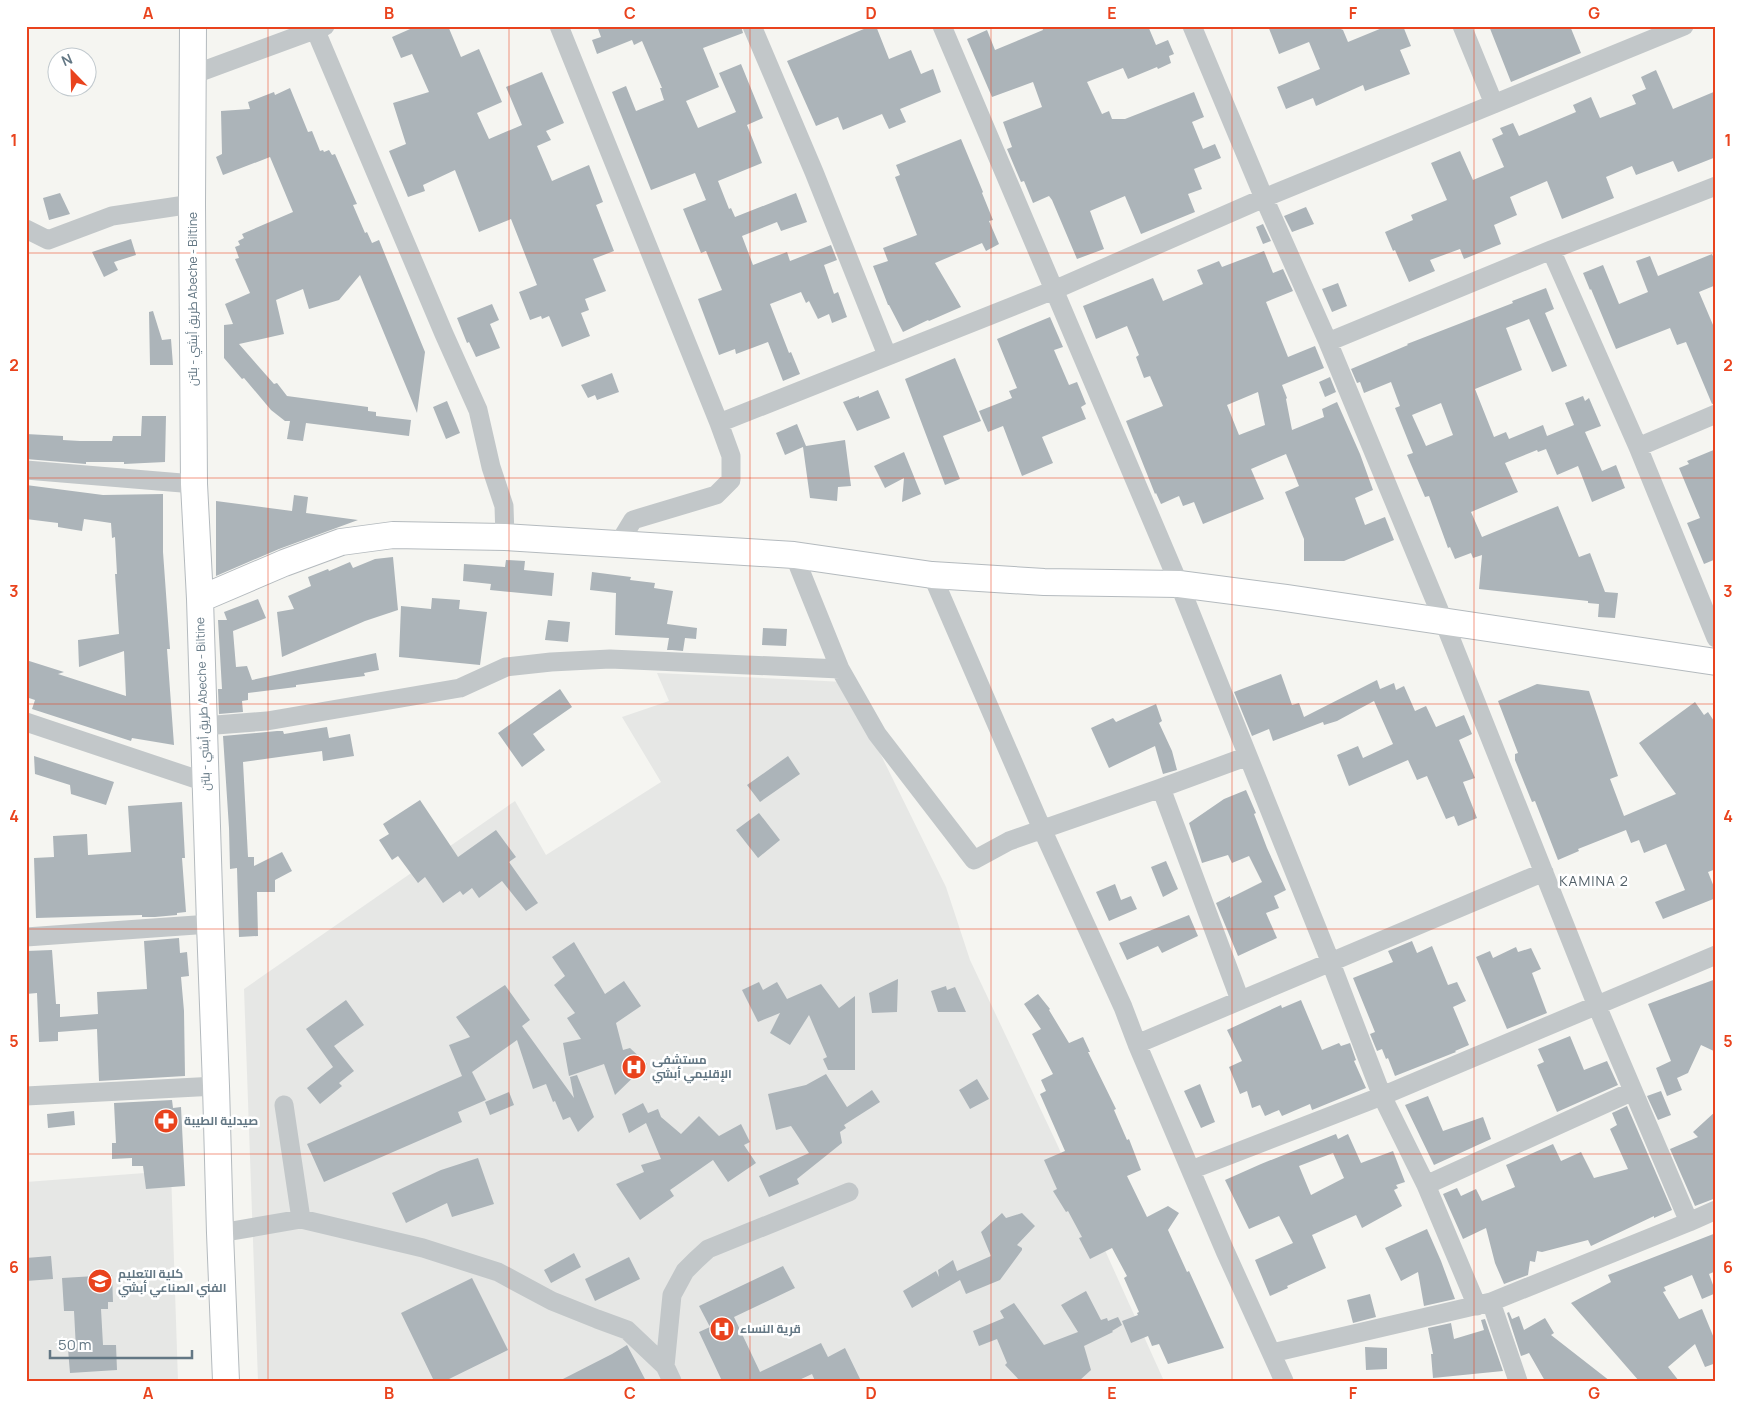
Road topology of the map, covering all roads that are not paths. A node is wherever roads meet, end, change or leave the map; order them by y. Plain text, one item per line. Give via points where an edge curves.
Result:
1 (192, 26) edge
2 (560, 26) edge
3 (752, 26) edge
4 (942, 26) edge
5 (1192, 26) edge
6 (1462, 26) edge
7 (1684, 26) edge
8 (320, 28) edge
9 (192, 76) junction
10 (1494, 104) junction
11 (1716, 186) edge
12 (1264, 198) junction
13 (192, 204) junction
14 (26, 229) edge
15 (1552, 250) junction
16 (1054, 290) junction
17 (1328, 342) junction
18 (887, 355) junction
19 (1716, 414) edge
20 (719, 423) junction
21 (1638, 447) junction
22 (26, 470) edge
23 (194, 484) junction
24 (505, 536) junction
25 (619, 543) junction
26 (794, 555) junction
27 (932, 575) junction
28 (1179, 584) junction
29 (200, 599) junction
30 (1444, 622) junction
31 (1716, 638) edge
32 (1716, 662) edge
33 (840, 669) junction
34 (26, 722) edge
35 (203, 726) junction
36 (1248, 756) junction
37 (205, 782) junction
38 (1160, 788) junction
39 (1042, 829) junction
40 (1544, 872) junction
41 (210, 924) junction
42 (26, 937) edge
43 (1716, 956) edge
44 (1331, 963) junction
45 (1240, 1000) junction
46 (1597, 1006) junction
47 (1137, 1044) junction
48 (216, 1086) junction
49 (1633, 1091) junction
50 (26, 1096) edge
51 (1382, 1096) junction
52 (284, 1105) dead end
53 (1191, 1170) junction
54 (1426, 1185) junction
55 (849, 1192) dead end
56 (1716, 1210) edge
57 (301, 1219) junction
58 (1689, 1222) junction
59 (220, 1233) junction
60 (1484, 1304) junction
61 (1272, 1354) junction
62 (669, 1373) edge
63 (226, 1381) edge
64 (1284, 1381) edge
65 (1518, 1381) edge

1 - 9 street, طريق أبشي - بلتن Abeche - Biltine
2 - 20 street
3 - 18 street
4 - 16 street
5 - 12 street
6 - 10 street
7 - 10 street
8 - 9 street
8 - 24 street via 440,326 478,410 504,506
9 - 13 street, طريق أبشي - بلتن Abeche - Biltine
10 - 12 street
11 - 15 street
12 - 16 street
12 - 17 street
13 - 14 street via 112,216 48,240
13 - 23 street, طريق أبشي - بلتن Abeche - Biltine
15 - 17 street
15 - 21 street
16 - 18 street
16 - 28 street
17 - 30 street
18 - 20 street
19 - 21 street
20 - 25 street via 731,456 732,480 716,495 633,520
21 - 31 street
22 - 23 street
23 - 29 street, طريق أبشي - بلتن Abeche - Biltine
24 - 25 street
24 - 29 street via 393,535 341,542
25 - 26 street
26 - 27 street
26 - 33 street
27 - 28 street via 1044,582
27 - 39 street
28 - 30 street
28 - 36 street
29 - 35 street, طريق أبشي - بلتن Abeche - Biltine
30 - 32 street
30 - 40 street
33 - 35 street via 610,659 551,662 506,667 460,688 267,721
33 - 39 street via 877,734 974,860 1009,841
34 - 37 street
35 - 37 street, طريق أبشي - بلتن Abeche - Biltine
36 - 38 street
36 - 44 street
37 - 41 street, طريق أبشي - بلتن Abeche - Biltine
38 - 39 street
38 - 45 street
39 - 47 street via 1123,1006
40 - 44 street
40 - 46 street
41 - 42 street
41 - 48 street, طريق أبشي - بلتن Abeche - Biltine
43 - 46 street
44 - 45 street
44 - 51 street
45 - 47 street
46 - 49 street
46 - 51 street
47 - 53 street
48 - 50 street
48 - 59 street, طريق أبشي - بلتن Abeche - Biltine
49 - 54 street
49 - 58 street
51 - 53 street
51 - 54 street
52 - 57 street
53 - 61 street
54 - 60 street
55 - 62 street via 708,1249 696,1260 672,1295
56 - 58 street
57 - 59 street
57 - 62 street via 423,1248 498,1272 552,1300 627,1330
58 - 60 street
59 - 63 street, طريق أبشي - بلتن Abeche - Biltine
60 - 61 street
60 - 65 street
61 - 64 street

